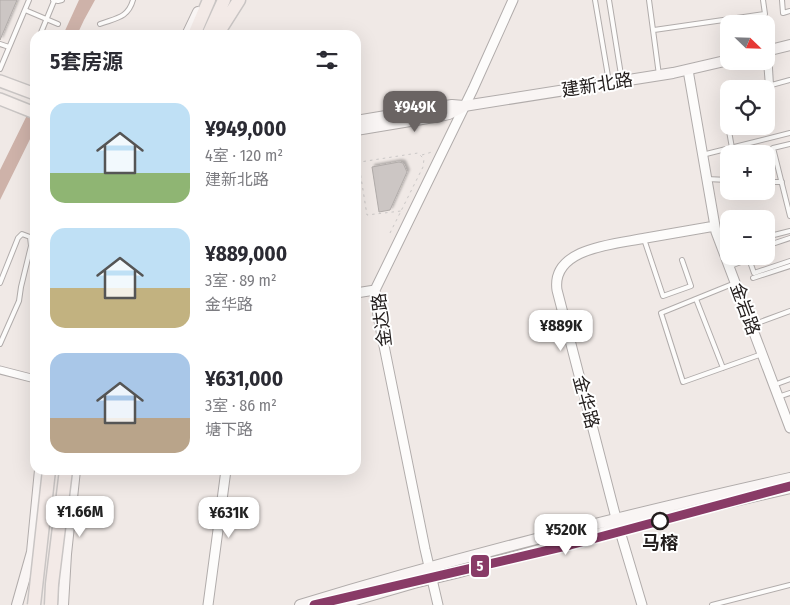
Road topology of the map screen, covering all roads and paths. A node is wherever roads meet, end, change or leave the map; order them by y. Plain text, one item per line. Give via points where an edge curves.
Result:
1 (29, 0) edge
2 (54, 0) edge
3 (62, 0) edge
4 (133, 0) edge
5 (200, 0) edge
6 (204, 0) edge
7 (209, 0) edge
8 (224, 0) edge
9 (231, 0) edge
10 (239, 0) edge
11 (513, 0) edge
12 (595, 0) edge
13 (610, 0) edge
14 (649, 0) edge
15 (763, 0) edge
16 (782, 0) edge
17 (25, 10) junction
18 (790, 11) edge
19 (194, 18) junction
20 (46, 20) junction
21 (58, 24) dead end
22 (100, 24) dead end
23 (42, 30) edge
24 (189, 30) edge
25 (196, 30) edge
26 (216, 30) edge
27 (216, 30) edge
28 (217, 30) edge
29 (654, 30) junction
30 (0, 44) edge
31 (790, 45) edge
32 (9, 47) junction
33 (775, 49) edge
34 (720, 62) edge
35 (0, 69) edge
36 (688, 70) junction
37 (659, 75) junction
38 (790, 80) edge
39 (0, 81) edge
40 (622, 81) junction
41 (609, 83) junction
42 (775, 84) edge
43 (30, 92) edge
44 (0, 99) edge
45 (464, 106) junction
46 (30, 111) edge
47 (361, 120) edge
48 (361, 129) edge
49 (790, 134) edge
50 (790, 144) edge
51 (744, 145) edge
52 (720, 151) edge
53 (440, 155) junction
54 (702, 155) junction
55 (422, 156) junction
56 (361, 162) edge
57 (361, 176) edge
58 (706, 179) junction
59 (720, 180) edge
60 (775, 182) edge
61 (782, 182) junction
62 (790, 190) edge
63 (784, 191) junction
64 (401, 211) junction
65 (790, 216) edge
66 (715, 226) junction
67 (790, 231) edge
68 (390, 233) dead end
69 (775, 235) edge
70 (720, 236) edge
71 (30, 237) edge
72 (790, 238) edge
73 (644, 239) junction
74 (775, 243) edge
75 (30, 250) edge
76 (682, 260) dead end
77 (790, 261) edge
78 (751, 265) edge
79 (729, 266) edge
80 (790, 266) edge
81 (753, 278) dead end
82 (0, 283) edge
83 (735, 283) junction
84 (375, 290) junction
85 (361, 292) edge
86 (696, 299) junction
87 (790, 311) edge
88 (751, 325) junction
89 (0, 344) edge
90 (762, 354) junction
91 (723, 368) junction
92 (0, 370) edge
93 (30, 378) edge
94 (790, 379) edge
95 (774, 385) junction
96 (790, 393) edge
97 (778, 398) junction
98 (790, 428) edge
99 (40, 475) edge
100 (48, 475) edge
101 (65, 475) edge
102 (75, 475) edge
103 (225, 475) edge
104 (790, 478) edge
105 (790, 488) edge
106 (616, 518) junction
107 (619, 528) junction
108 (32, 552) junction
109 (66, 554) junction
110 (428, 567) junction
111 (431, 579) junction
112 (790, 584) edge
113 (17, 605) edge
114 (34, 605) edge
115 (51, 605) edge
116 (63, 605) edge
117 (208, 605) edge
118 (300, 605) edge
119 (338, 605) edge
120 (438, 605) edge
121 (642, 605) edge
122 (712, 605) edge

1 - 17 lane
2 - 3 lane
2 - 20 lane
4 - 22 lane via 131,10 125,15
5 - 19 highway
6 - 19 main road
7 - 25 highway
8 - 26 highway
9 - 27 main road
10 - 28 highway
11 - 45 street, 金达路
12 - 41 lane
13 - 40 lane
14 - 29 lane
15 - 29 lane via 765,14
16 - 18 lane via 783,13
17 - 20 lane
17 - 32 lane
19 - 24 main road
20 - 21 lane
20 - 23 lane
29 - 37 lane
30 - 32 lane
31 - 33 main road
32 - 35 lane
34 - 36 main road, 建新北路
36 - 37 main road, 建新北路
36 - 54 street, 金岩路
37 - 40 main road, 建新北路
38 - 42 lane
39 - 43 main road
40 - 41 main road, 建新北路
41 - 45 main road, 建新北路
44 - 46 main road
45 - 47 main road, 建新北路 via 452,105
45 - 48 main road, 建新北路 via 449,114
45 - 53 street, 金达路
49 - 51 lane
50 - 61 lane via 773,148
52 - 54 lane
53 - 55 path via 431,151
53 - 84 street, 金达路
54 - 58 street, 金岩路
55 - 56 path via 418,153
55 - 64 path via 424,162
57 - 64 path via 368,215
58 - 59 lane
58 - 66 street, 金岩路
60 - 61 lane
61 - 63 lane
62 - 63 lane
63 - 65 lane
64 - 68 path
66 - 70 street, 金岩路
66 - 73 street, 金华路
67 - 69 lane
71 - 82 lane via 22,234 18,238
72 - 74 lane
73 - 76 lane via 663,296 691,286
73 - 106 street, 金华路 via 578,254 560,270 556,283
75 - 89 lane via 19,301
77 - 78 lane via 754,273
79 - 83 street, 金岩路
80 - 81 lane
83 - 86 lane
83 - 88 street, 金岩路
84 - 85 street
84 - 110 street, 金达路
86 - 91 lane
86 - 91 lane via 661,314 684,382
87 - 88 lane
88 - 90 street, 金岩路
90 - 91 lane
90 - 95 street, 金岩路
92 - 93 street
94 - 95 lane
95 - 97 street, 金岩路
96 - 97 lane
97 - 98 street, 金岩路
99 - 108 main road
100 - 114 highway, bridge
101 - 115 highway, bridge
102 - 109 main road
103 - 117 street
104 - 106 main road
105 - 107 main road
106 - 107 street, 金华路
106 - 110 main road
107 - 111 main road
107 - 121 street, 金华路
108 - 109 main road
108 - 113 main road
109 - 116 main road
110 - 111 street, 金达路
110 - 118 main road
111 - 119 main road
111 - 120 street, 金达路
112 - 122 lane

